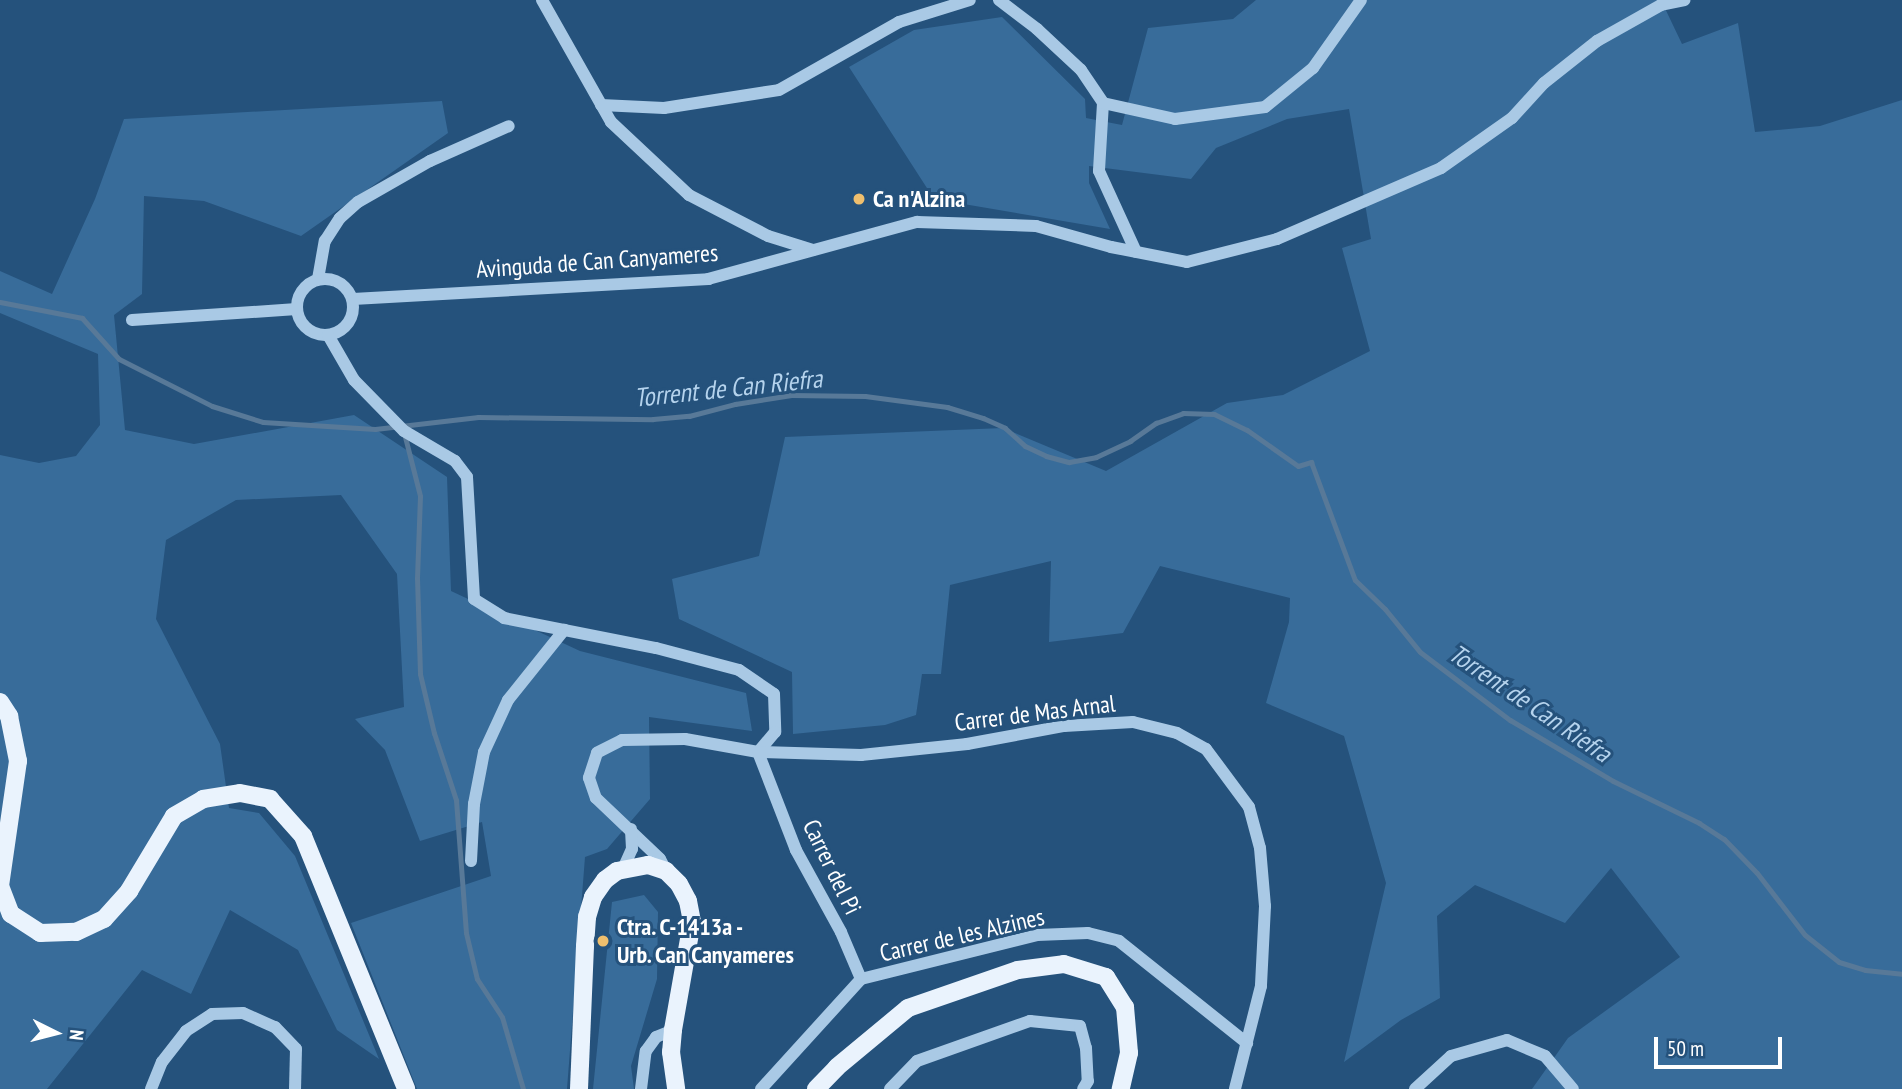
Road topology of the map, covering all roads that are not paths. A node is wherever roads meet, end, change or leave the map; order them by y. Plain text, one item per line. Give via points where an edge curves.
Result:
1 (542, 0) edge
2 (970, 0) edge
3 (999, 0) edge
4 (1361, 0) edge
5 (1684, 0) edge
6 (1103, 103) junction
7 (601, 105) junction
8 (509, 126) dead end
9 (814, 250) junction
10 (1136, 252) junction
11 (317, 279) junction
12 (353, 299) junction
13 (297, 309) junction
14 (132, 320) dead end
15 (328, 335) junction
16 (564, 630) junction
17 (0, 702) edge
18 (758, 752) junction
19 (631, 829) junction
20 (471, 861) dead end
21 (623, 869) junction
22 (666, 871) junction
23 (860, 979) junction
24 (673, 1030) junction
25 (1247, 1043) junction
26 (152, 1089) edge
27 (295, 1089) edge
28 (406, 1089) edge
29 (579, 1089) edge
30 (641, 1089) edge
31 (676, 1089) edge
32 (761, 1089) edge
33 (816, 1089) edge
34 (890, 1089) edge
35 (1083, 1089) edge
36 (1121, 1089) edge
37 (1236, 1089) edge
38 (1415, 1089) edge
39 (1573, 1089) edge

1 - 7 street
2 - 7 street via 899,22 779,90 664,108
3 - 6 street via 1081,70
4 - 6 street via 1313,68 1265,107 1175,119
5 - 10 street, Avinguda de Can Canyameres via 1661,5 1597,41 1544,83 1513,118 1441,168 1277,239 1187,262
6 - 10 street via 1099,171
7 - 9 street via 611,122 689,195 768,236
8 - 11 street via 430,161 358,202 325,241
9 - 10 street, Avinguda de Can Canyameres via 917,222 1036,226
9 - 12 street, Avinguda de Can Canyameres via 708,279
11 - 12 street via 340,282
11 - 13 street via 302,290
12 - 15 street via 346,327
13 - 14 street
13 - 15 street via 307,328
15 - 16 street via 354,380 404,431 456,461 467,477 474,599 504,618
16 - 18 street via 739,670 774,694 775,732
16 - 20 street via 508,700 484,752 474,804
17 - 28 main road via 9,716 18,761 1,886 11,914 40,933 76,932 103,919 129,891 174,817 203,799 240,793 270,799 303,836
18 - 19 street via 685,739 622,740 597,753 589,778 596,798
18 - 23 street, Carrer del Pi via 796,850 841,932
18 - 25 street, Carrer de Mas Arnal via 861,755 967,744 1064,726 1133,722 1177,733 1206,749 1249,807 1260,848 1265,906 1261,986
19 - 21 street via 632,849
19 - 22 street
21 - 22 main road via 648,865
21 - 29 main road via 594,894 587,917
22 - 24 main road via 688,901 692,922
23 - 25 street, Carrer de les Alzines via 1037,935 1088,933 1119,941
23 - 32 street
24 - 30 street via 656,1037 646,1051
24 - 31 main road
25 - 37 street, Carrer de Mas Arnal
26 - 27 street via 162,1062 186,1031 212,1014 243,1013 275,1027 296,1049
33 - 36 main road via 908,1008 1018,970 1064,964 1106,977 1125,1007 1129,1053
34 - 35 street via 917,1061 1030,1021 1080,1026 1086,1048
38 - 39 street via 1451,1056 1507,1040 1545,1056

